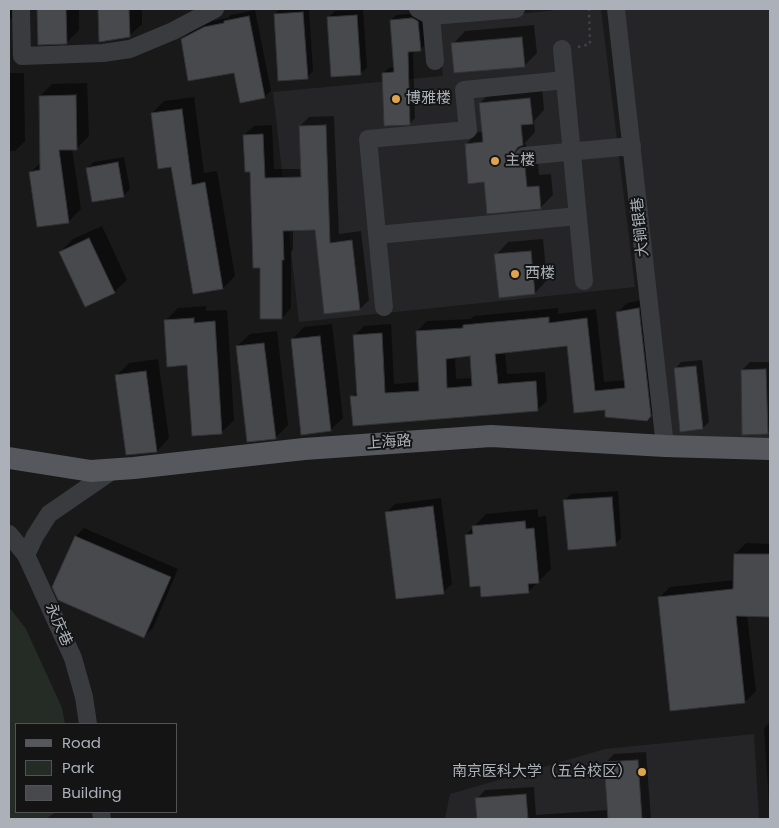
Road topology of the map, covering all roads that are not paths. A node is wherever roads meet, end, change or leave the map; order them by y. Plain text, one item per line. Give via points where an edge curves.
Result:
1 (21, 9) edge
2 (215, 9) edge
3 (516, 9) edge
4 (616, 9) edge
5 (425, 12) edge
6 (562, 49) road end
7 (435, 61) dead end
8 (565, 80) junction
9 (632, 146) junction
10 (572, 152) junction
11 (524, 156) dead end
12 (578, 216) junction
13 (377, 235) junction
14 (584, 281) dead end
15 (384, 307) dead end
16 (665, 446) junction
17 (770, 449) edge
18 (9, 458) edge
19 (114, 470) junction
20 (9, 534) edge
21 (26, 555) junction
22 (88, 723) edge

1 - 2 street via 22,56 103,53 130,48
3 - 5 street
4 - 9 street, 大锏银巷
5 - 7 street
6 - 8 street
8 - 10 street
8 - 13 street via 464,90 468,130 368,139
9 - 10 street
9 - 16 street, 大锏银巷
10 - 11 street
10 - 12 street
12 - 13 street
12 - 14 street
13 - 15 street
16 - 17 main road, 上海路
16 - 19 main road, 上海路 via 491,436 304,449
18 - 19 main road, 上海路 via 91,471
19 - 21 street via 49,514
20 - 21 street, 永庆巷
21 - 22 street, 永庆巷 via 73,658

